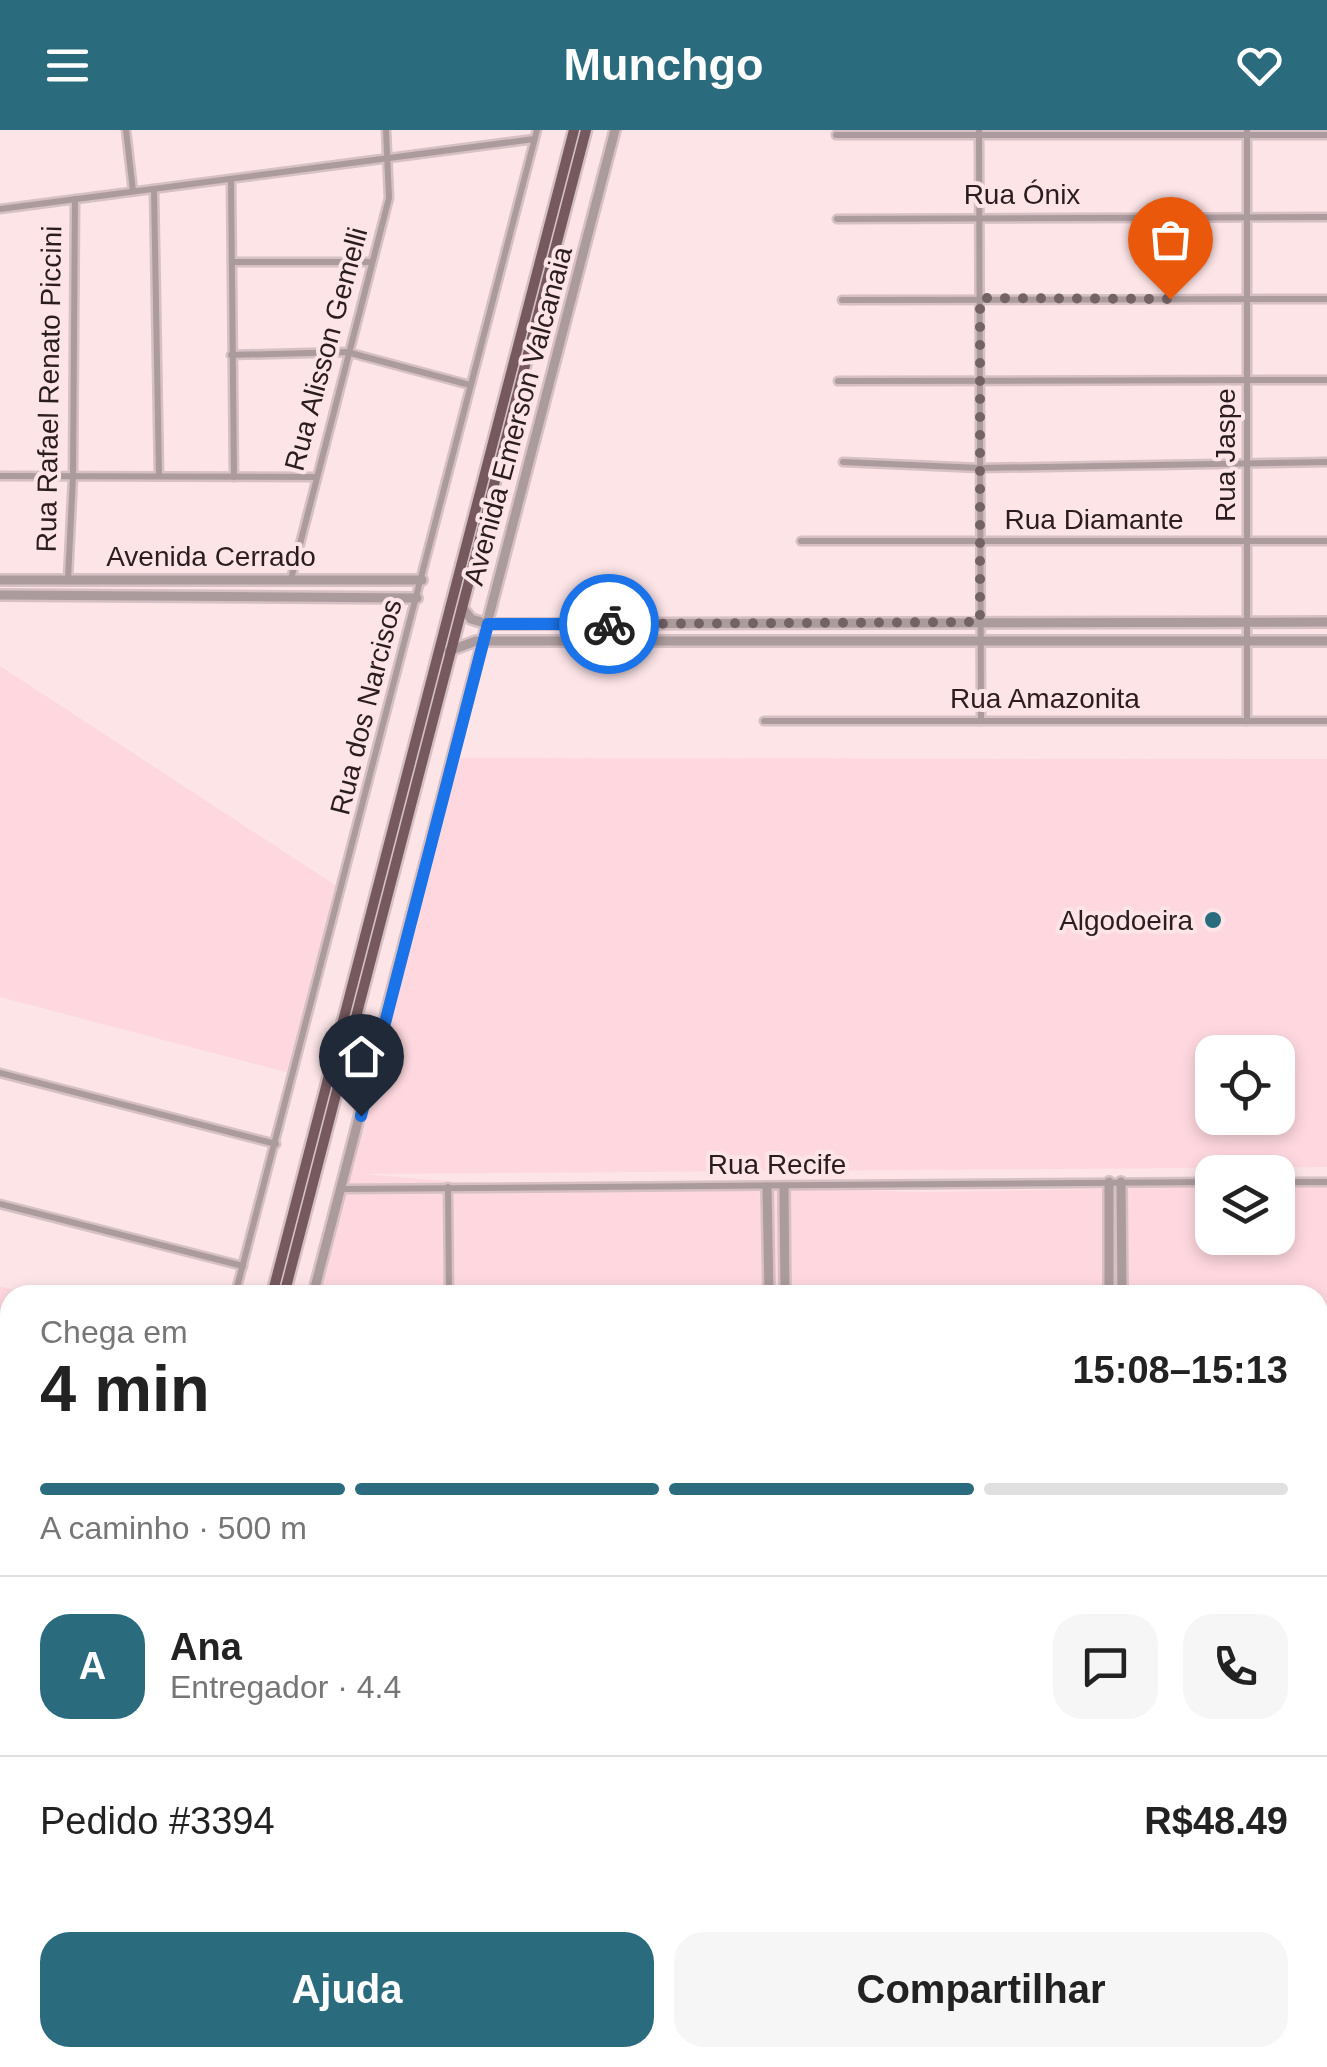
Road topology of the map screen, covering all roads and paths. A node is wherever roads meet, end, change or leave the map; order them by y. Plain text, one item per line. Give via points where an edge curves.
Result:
1 (126, 130) edge
2 (386, 130) edge
3 (574, 130) edge
4 (586, 130) edge
5 (616, 130) edge
6 (979, 132) edge
7 (1247, 133) edge
8 (536, 134) edge
9 (836, 135) dead end
10 (1327, 136) edge
11 (391, 157) junction
12 (231, 179) junction
13 (154, 188) junction
14 (133, 191) junction
15 (75, 199) junction
16 (0, 209) edge
17 (979, 215) junction
18 (1247, 218) junction
19 (1327, 218) edge
20 (836, 219) dead end
21 (232, 262) junction
22 (370, 262) junction
23 (980, 298) junction
24 (1327, 299) edge
25 (842, 300) dead end
26 (1247, 300) junction
27 (347, 352) junction
28 (231, 355) junction
29 (1247, 380) junction
30 (1327, 380) edge
31 (838, 381) dead end
32 (980, 381) junction
33 (470, 385) junction
34 (1247, 461) junction
35 (843, 462) dead end
36 (1327, 462) edge
37 (980, 468) junction
38 (0, 476) edge
39 (73, 476) junction
40 (158, 476) junction
41 (234, 476) junction
42 (316, 477) junction
43 (802, 541) dead end
44 (980, 541) junction
45 (1327, 541) edge
46 (1247, 542) junction
47 (291, 578) junction
48 (68, 579) junction
49 (0, 580) edge
50 (422, 580) junction
51 (0, 594) edge
52 (418, 598) junction
53 (461, 606) junction
54 (980, 622) junction
55 (1247, 622) junction
56 (1327, 622) edge
57 (488, 624) junction
58 (483, 641) junction
59 (980, 641) junction
60 (1327, 641) edge
61 (1247, 642) junction
62 (449, 652) junction
63 (764, 721) dead end
64 (980, 721) junction
65 (1247, 721) junction
66 (1327, 721) edge
67 (0, 1073) edge
68 (276, 1144) junction
69 (1108, 1182) junction
70 (1121, 1182) junction
71 (1195, 1182) edge
72 (1295, 1182) edge
73 (1327, 1182) edge
74 (448, 1187) junction
75 (767, 1187) junction
76 (784, 1187) junction
77 (342, 1189) junction
78 (0, 1204) edge
79 (243, 1266) junction
80 (238, 1285) edge
81 (275, 1285) edge
82 (287, 1285) edge
83 (317, 1285) edge
84 (449, 1285) edge
85 (769, 1285) edge
86 (785, 1285) edge
87 (1110, 1285) edge
88 (1122, 1285) edge

1 - 14 street
2 - 11 street, Rua Alisson Gemelli
3 - 81 main road
4 - 53 main road
5 - 57 street, Avenida Emerson Valcanaia
6 - 7 street
6 - 9 street
6 - 17 street
7 - 10 street
7 - 18 street, Rua Jaspe
8 - 11 street
8 - 33 street, Rua dos Narcisos
11 - 12 street
11 - 22 street, Rua Alisson Gemelli via 389,198
12 - 13 street
12 - 21 street
13 - 14 street
13 - 40 street
14 - 15 street
15 - 16 street
15 - 39 street, Rua Rafael Renato Piccini
17 - 18 street, Rua Ónix
17 - 20 street, Rua Ónix
17 - 23 street
18 - 19 street, Rua Ónix
18 - 26 street, Rua Jaspe
21 - 22 street
21 - 28 street
22 - 27 street, Rua Alisson Gemelli
23 - 25 street
23 - 26 street
23 - 32 street
24 - 26 street
26 - 29 street, Rua Jaspe
27 - 28 street
27 - 33 street
27 - 42 street, Rua Alisson Gemelli
28 - 41 street
29 - 30 street
29 - 32 street
29 - 34 street, Rua Jaspe
31 - 32 street
32 - 37 street
33 - 50 street, Rua dos Narcisos
34 - 36 street
34 - 37 street
34 - 46 street, Rua Jaspe
35 - 37 street
37 - 44 street
38 - 39 street
39 - 40 street
39 - 48 street, Rua Rafael Renato Piccini
40 - 41 street
41 - 42 street
42 - 47 street, Rua Alisson Gemelli
43 - 44 street, Rua Diamante
44 - 46 street, Rua Diamante
44 - 54 street
45 - 46 street, Rua Diamante
46 - 55 street, Rua Jaspe
47 - 48 street, Avenida Cerrado
47 - 50 street, Avenida Cerrado
48 - 49 street, Avenida Cerrado
50 - 52 street, Rua dos Narcisos
51 - 52 street, Avenida Cerrado
52 - 68 street, Rua dos Narcisos
53 - 57 street via 471,619
53 - 62 main road
54 - 55 street
54 - 57 street
54 - 59 street
55 - 56 street
55 - 61 street, Rua Jaspe
57 - 58 street, Avenida Emerson Valcanaia
58 - 59 street
58 - 62 street
58 - 77 street, Avenida Emerson Valcanaia
59 - 61 street
59 - 64 street
60 - 61 street
61 - 65 street, Rua Jaspe
62 - 82 main road
63 - 64 street, Rua Amazonita
64 - 65 street, Rua Amazonita
65 - 66 street, Rua Amazonita
67 - 68 street
68 - 79 street, Rua dos Narcisos
69 - 70 street, Rua Recife
69 - 76 street, Rua Recife
69 - 87 street
70 - 71 street, Rua Recife
70 - 88 street
72 - 73 street
74 - 75 street, Rua Recife
74 - 77 street, Rua Recife
74 - 84 street
75 - 76 street, Rua Recife
75 - 85 street
76 - 86 street
77 - 83 street, Avenida Emerson Valcanaia
78 - 79 street
79 - 80 street, Rua dos Narcisos

